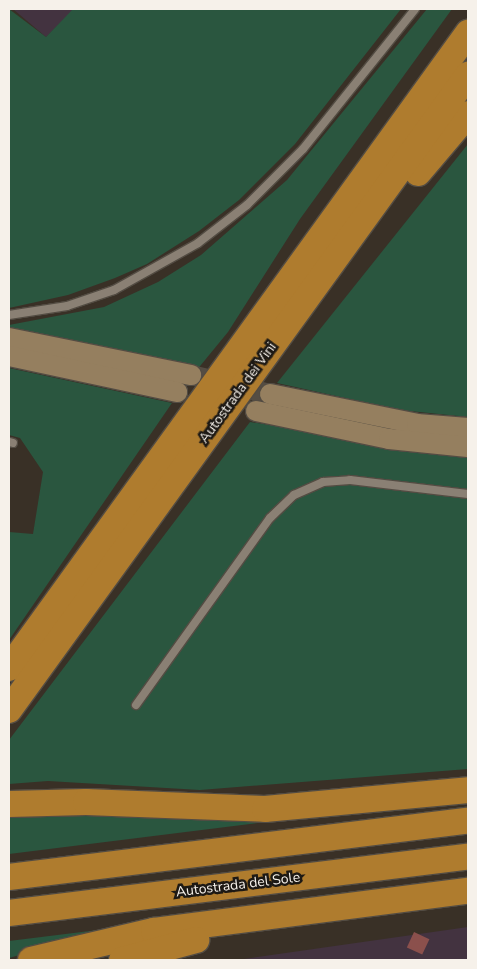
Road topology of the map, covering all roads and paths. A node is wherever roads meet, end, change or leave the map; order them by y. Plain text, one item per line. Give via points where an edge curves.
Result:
1 (415, 9) edge
2 (468, 33) edge
3 (468, 75) edge
4 (468, 114) edge
5 (9, 315) edge
6 (9, 338) edge
7 (9, 356) edge
8 (190, 375) tunnel mouth
9 (177, 392) tunnel mouth
10 (270, 394) tunnel mouth
11 (256, 411) tunnel mouth
12 (468, 428) edge
13 (202, 442) junction
14 (468, 447) edge
15 (468, 494) edge
16 (9, 668) edge
17 (136, 705) dead end
18 (9, 710) edge
19 (468, 790) edge
20 (9, 804) edge
21 (468, 821) edge
22 (468, 857) edge
23 (9, 877) edge
24 (468, 890) edge
25 (434, 895) junction
26 (9, 913) edge
27 (31, 960) edge
28 (122, 960) edge

1 - 5 lane via 303,149 247,205 198,243 114,290 67,306
2 - 16 highway, Autostrada dei Vini
3 - 13 highway, Autostrada dei Vini
4 - 13 highway via 414,177 318,308
6 - 8 main road
7 - 9 main road
10 - 12 main road via 417,424
11 - 14 main road via 389,439
13 - 18 highway, Autostrada dei Vini
15 - 17 lane via 350,480 323,482 294,494 270,518
19 - 20 highway via 265,809 70,801
21 - 23 highway
22 - 26 highway, Autostrada del Sole
24 - 25 highway
25 - 27 highway via 154,931
25 - 28 highway via 350,914 215,936

